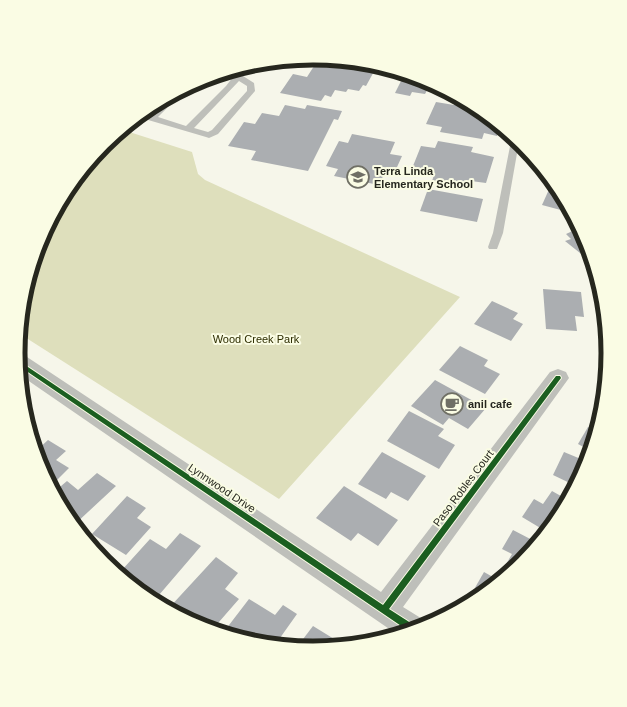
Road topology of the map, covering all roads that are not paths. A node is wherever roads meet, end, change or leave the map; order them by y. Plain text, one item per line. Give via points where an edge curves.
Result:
1 (238, 77) joint
2 (161, 109) edge
3 (148, 118) edge
4 (151, 119) junction
5 (188, 129) junction
6 (514, 145) edge
7 (493, 246) dead end
8 (26, 368) edge
9 (558, 378) dead end
10 (384, 610) junction
11 (408, 626) edge

1 - 5 lane
1 - 5 lane via 251,85 251,91 215,132 209,134
2 - 4 lane
3 - 4 lane
4 - 5 lane
6 - 7 lane via 498,233
8 - 10 street, Lynnwood Drive
9 - 10 street, Paso Robles Court
10 - 11 street, Lynnwood Drive

